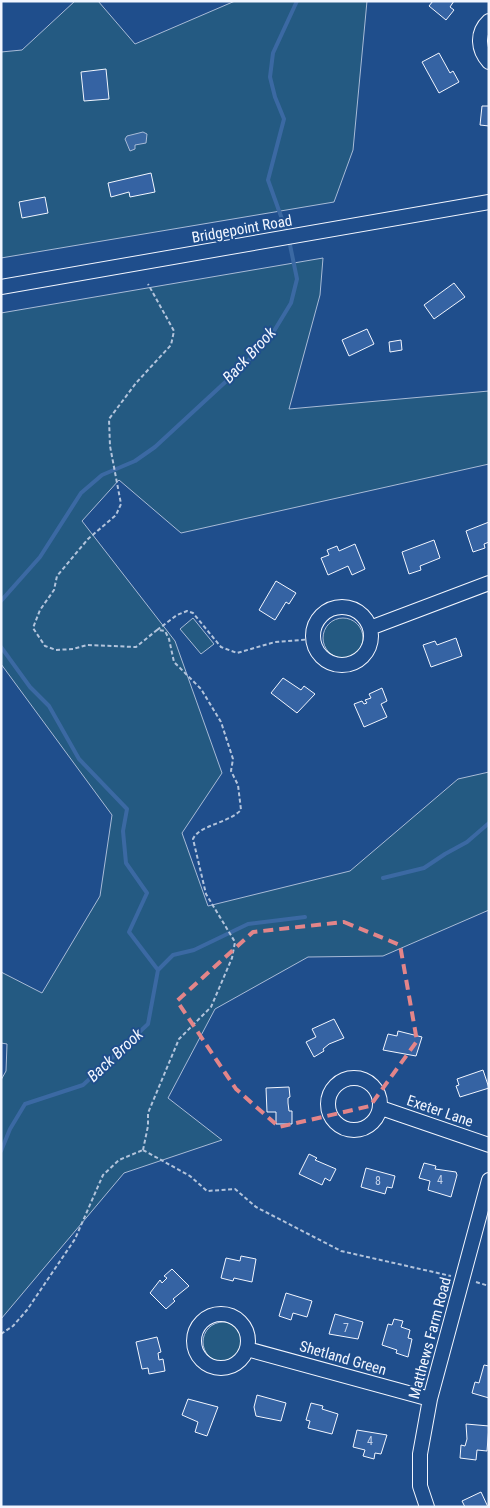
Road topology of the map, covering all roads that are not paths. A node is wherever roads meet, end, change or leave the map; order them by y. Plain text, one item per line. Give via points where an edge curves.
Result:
1 (489, 21) edge
2 (489, 62) edge
3 (489, 202) edge
4 (1, 287) edge
5 (489, 583) edge
6 (370, 628) junction
7 (381, 1108) dead end
8 (489, 1145) edge
9 (489, 1180) edge
10 (247, 1349) dead end
11 (430, 1399) junction
12 (427, 1507) edge

1 - 2 street via 481,34 480,44
3 - 4 street, Bridgepoint Road
5 - 6 street
6 - 6 street via 369,648 363,656 346,664 328,661 320,655 313,639 319,620 333,609 352,609 366,620
7 - 8 street, Exeter Lane
9 - 11 street, Matthews Farm Road
10 - 11 street, Shetland Green
11 - 12 street, Matthews Farm Road via 420,1454 420,1486

